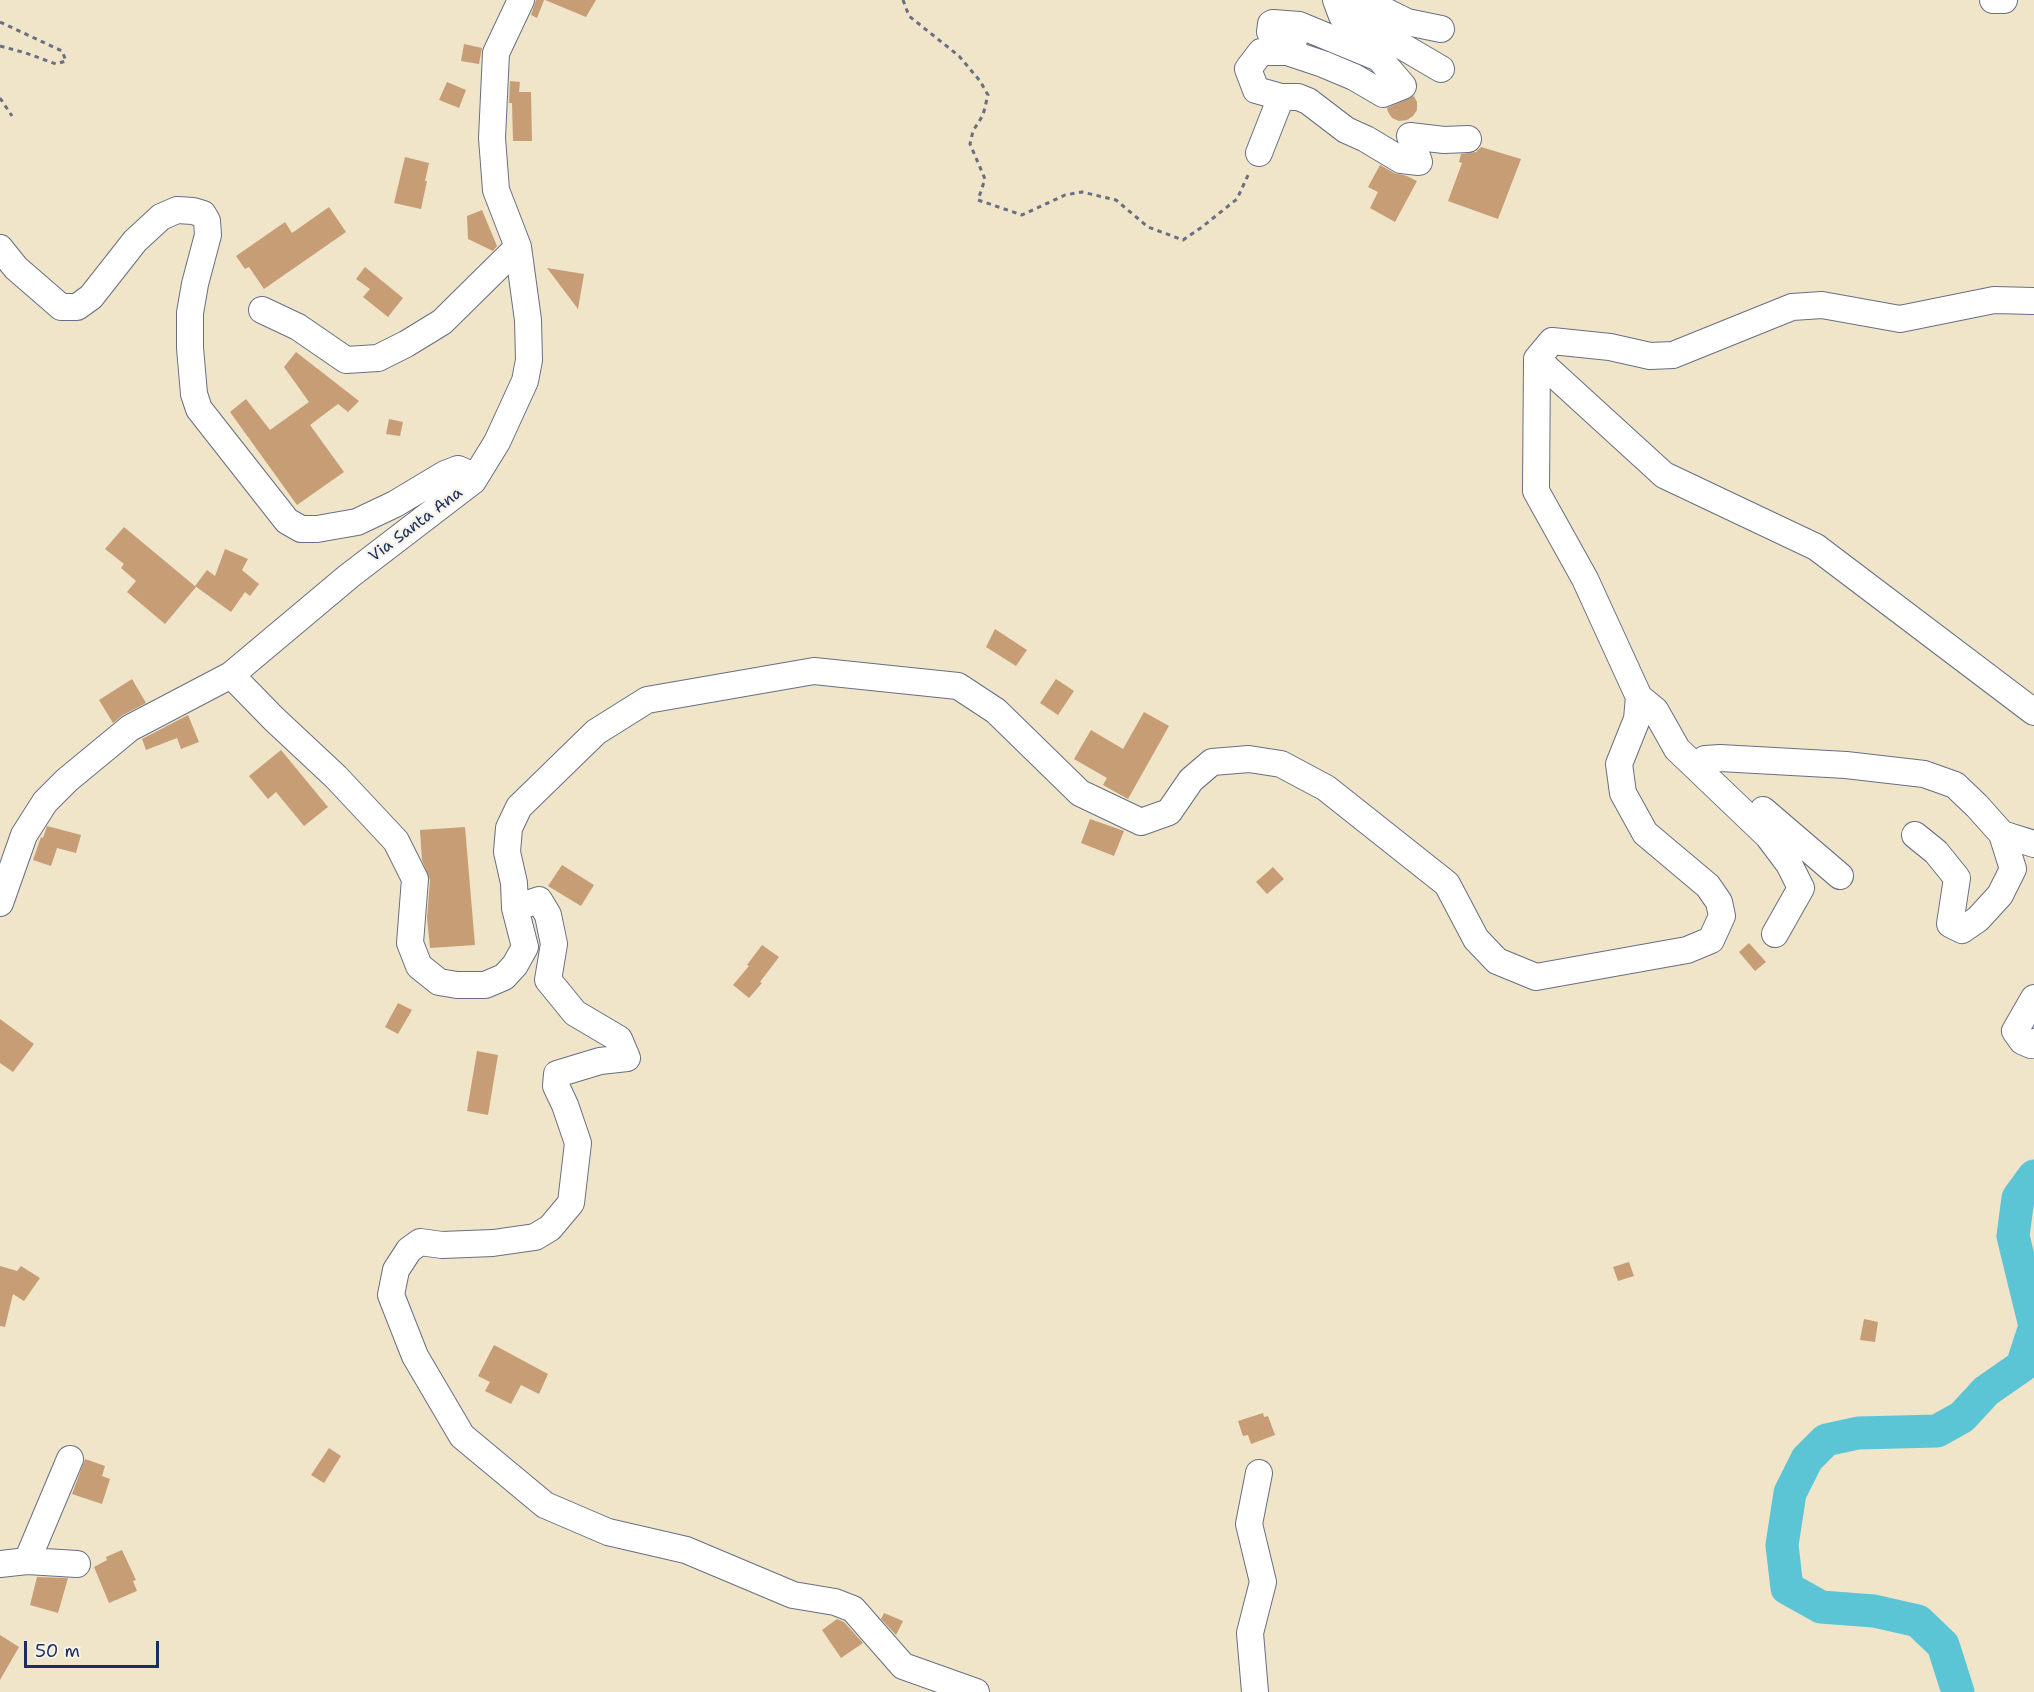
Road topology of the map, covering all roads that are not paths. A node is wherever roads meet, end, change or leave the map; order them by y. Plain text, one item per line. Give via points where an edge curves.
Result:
1 (521, 0) edge
2 (1336, 0) edge
3 (1363, 0) edge
4 (1993, 0) edge
5 (2004, 0) edge
6 (1440, 29) dead end
7 (1294, 40) dead end
8 (1392, 73) junction
9 (1281, 97) junction
10 (1468, 139) dead end
11 (1259, 153) road end
12 (518, 247) junction
13 (0, 248) edge
14 (2034, 301) edge
15 (262, 310) dead end
16 (1538, 359) junction
17 (473, 482) junction
18 (231, 675) junction
19 (1647, 703) junction
20 (2034, 712) edge
21 (1705, 759) junction
22 (2002, 834) junction
23 (1915, 835) dead end
24 (2034, 844) edge
25 (1840, 876) dead end
26 (0, 903) edge
27 (515, 908) junction
28 (1774, 934) dead end
29 (2034, 998) edge
30 (2034, 1042) edge
31 (70, 1460) dead end
32 (1259, 1473) dead end
33 (27, 1561) junction
34 (0, 1564) edge
35 (77, 1564) dead end
36 (976, 1692) edge
37 (1256, 1692) edge

1 - 12 street, Via Santa Ana via 496,53 492,138 496,190
2 - 8 street via 1342,16 1371,28 1432,64 1417,64
3 - 6 street via 1407,22
4 - 5 street
7 - 8 street via 1270,32 1271,24 1299,25 1379,58
8 - 9 street via 1403,86 1383,94 1323,64 1287,52 1261,52 1248,69 1256,90
9 - 10 street via 1308,101 1346,130 1401,160 1419,162 1410,136
9 - 11 street
12 - 15 street via 442,322 378,358 346,360 298,327
12 - 17 street, Via Santa Ana via 528,320 525,381 497,442
13 - 17 street via 16,268 61,307 77,307 91,297 135,241 161,217 177,210 203,214 208,235 190,314 194,394 199,409 287,521 301,529 357,522 458,469
14 - 16 street via 1994,300 1900,319 1822,305 1792,307 1672,355 1650,356 1552,341
16 - 19 street via 1536,491 1586,579
16 - 20 street via 1664,475 1816,547
17 - 18 street, Via Santa Ana via 349,576
18 - 26 street, Via Santa Ana via 130,728 45,801 24,835
18 - 27 street via 396,841 415,879 410,943 418,966 439,982 457,985 484,984 504,977 525,947
19 - 21 street via 1679,729
19 - 27 street via 1619,764 1623,793 1645,833 1708,886 1719,902 1722,916 1711,940 1687,950 1536,977 1497,961 1490,954 1476,939 1447,884 1326,788 1281,764 1249,759 1212,762 1191,780 1168,812 1141,822 1080,793 996,711 958,686 814,671 647,700 596,732 519,807 509,828 507,852
19 - 28 street via 1677,749 1768,836 1789,864 1801,888
21 - 22 street via 1835,764 1924,774 1955,785
21 - 25 street
22 - 23 street via 2013,869 2000,895 1962,930 1950,924 1957,878 1936,852
22 - 24 street
27 - 36 street via 539,900 549,915 554,944 548,980 575,1013 619,1039 627,1058 600,1061 558,1074 556,1086 578,1143 571,1203 550,1228 535,1237 493,1243 420,1242 409,1250 396,1270 392,1295 415,1356 462,1436 544,1505 608,1532 686,1550 793,1595 852,1609 903,1666
29 - 30 street via 2015,1031 2022,1041 2031,1045
31 - 33 street
32 - 37 street via 1249,1524 1263,1582 1250,1633
33 - 34 street
33 - 35 street

